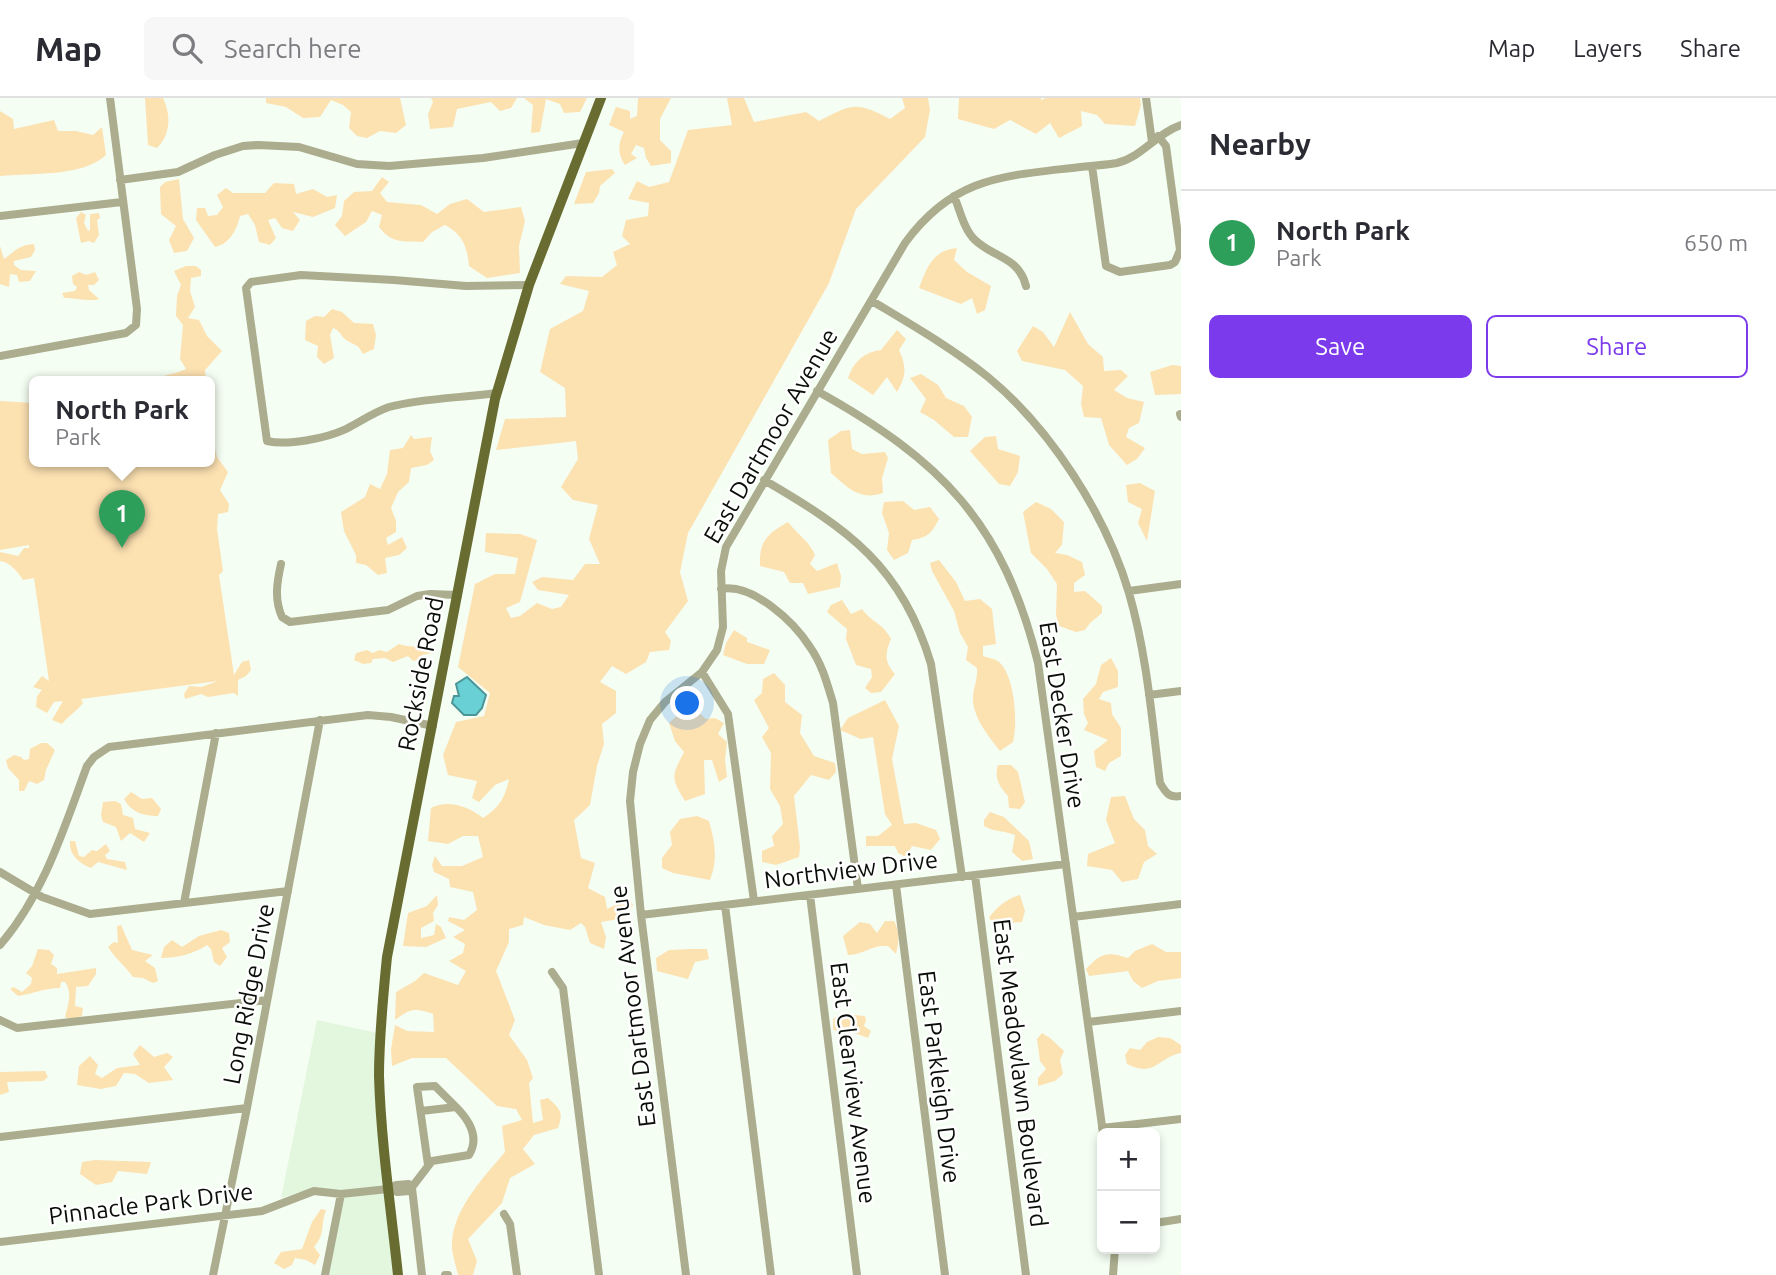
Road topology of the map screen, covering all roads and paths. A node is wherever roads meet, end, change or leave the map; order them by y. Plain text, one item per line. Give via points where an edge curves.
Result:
1 (110, 98) edge
2 (601, 98) edge
3 (1146, 98) edge
4 (1181, 125) edge
5 (1155, 139) junction
6 (583, 143) junction
7 (1092, 166) junction
8 (120, 180) junction
9 (954, 196) junction
10 (122, 202) junction
11 (0, 216) edge
12 (529, 285) junction
13 (1026, 286) dead end
14 (872, 301) junction
15 (0, 356) edge
16 (817, 391) junction
17 (496, 393) junction
18 (764, 480) junction
19 (281, 564) dead end
20 (1181, 584) edge
21 (721, 589) junction
22 (1129, 591) junction
23 (458, 595) junction
24 (702, 672) junction
25 (1181, 691) edge
26 (1149, 695) junction
27 (320, 720) junction
28 (433, 726) junction
29 (216, 733) junction
30 (1181, 796) edge
31 (1066, 864) junction
32 (0, 872) edge
33 (975, 875) junction
34 (962, 877) junction
35 (896, 885) junction
36 (858, 889) junction
37 (288, 891) junction
38 (36, 894) junction
39 (810, 895) junction
40 (754, 901) junction
41 (184, 903) junction
42 (1181, 904) edge
43 (725, 905) junction
44 (641, 915) junction
45 (1073, 916) junction
46 (0, 944) edge
47 (552, 972) dead end
48 (267, 1000) junction
49 (1181, 1011) edge
50 (0, 1020) edge
51 (1088, 1022) junction
52 (456, 1107) junction
53 (247, 1108) junction
54 (421, 1111) junction
55 (1181, 1118) edge
56 (1102, 1128) edge
57 (1120, 1128) edge
58 (0, 1137) edge
59 (428, 1165) junction
60 (412, 1188) junction
61 (388, 1189) junction
62 (341, 1194) junction
63 (504, 1214) dead end
64 (225, 1215) junction
65 (1181, 1219) edge
66 (1160, 1222) edge
67 (0, 1242) edge
68 (1114, 1254) edge
69 (213, 1275) edge
70 (325, 1275) edge
71 (398, 1275) edge
72 (422, 1275) edge
73 (517, 1275) edge
74 (599, 1275) edge
75 (685, 1275) edge
76 (771, 1275) edge
77 (857, 1275) edge
78 (944, 1275) edge
79 (1026, 1275) edge
80 (1112, 1275) edge

1 - 8 street
2 - 6 main road, Rockside Road
3 - 5 street
4 - 5 street, East Dartmoor Avenue
5 - 7 street, East Dartmoor Avenue via 1119,162
5 - 7 street via 1166,146 1180,250 1170,265 1120,272 1106,266
6 - 8 street via 389,166 357,164 299,147 243,146 178,172
6 - 12 main road, Rockside Road
7 - 9 street, East Dartmoor Avenue via 1004,176
8 - 10 street
9 - 13 street via 975,241 1009,260 1023,275
9 - 14 street, East Dartmoor Avenue via 922,221
10 - 11 street
10 - 15 street via 138,319 133,329
12 - 17 main road, Rockside Road
12 - 17 street via 466,286 301,275 251,282 246,288 267,441 319,438 404,404
14 - 16 street, East Dartmoor Avenue
14 - 22 street via 989,378 1029,418 1084,492
16 - 18 street, East Dartmoor Avenue
16 - 31 street, East Decker Drive via 878,426 946,483 979,523 1011,578 1038,663
17 - 23 main road, Rockside Road
18 - 21 street, East Dartmoor Avenue via 726,547
18 - 34 street via 860,544 909,609 931,664
19 - 23 street via 278,604 282,617 290,622 388,610 429,594
20 - 22 street
21 - 24 street, East Dartmoor Avenue via 723,627 717,650
21 - 36 street via 741,590 778,612 797,629 825,674 833,703
22 - 26 street
23 - 28 main road, Rockside Road
24 - 40 street via 728,714
24 - 44 street, East Dartmoor Avenue via 665,702 650,720 640,744 630,801
25 - 26 street
26 - 30 street via 1160,783 1166,793
27 - 28 street via 380,716
27 - 29 street
27 - 37 street, Long Ridge Drive
28 - 61 main road, Rockside Road via 389,946 381,1014 380,1085
29 - 38 street via 122,744 101,752 87,766
29 - 41 street
31 - 33 street, Northview Drive
31 - 45 street, East Decker Drive
32 - 38 street
33 - 34 street, Northview Drive
33 - 79 street, East Meadowlawn Boulevard
34 - 35 street, Northview Drive
35 - 36 street, Northview Drive
35 - 78 street, East Parkleigh Drive
36 - 39 street, Northview Drive
37 - 41 street
37 - 48 street, Long Ridge Drive
38 - 41 street via 90,914
38 - 46 street
39 - 40 street, Northview Drive
39 - 77 street, East Clearview Avenue
40 - 43 street, Northview Drive
42 - 45 street
43 - 44 street, Northview Drive
43 - 76 street
44 - 75 street, East Dartmoor Avenue
45 - 51 street, East Decker Drive
47 - 74 street via 563,988
48 - 50 street via 16,1028
48 - 53 street, Long Ridge Drive
49 - 51 street
51 - 56 street, East Decker Drive
52 - 54 street
52 - 54 street via 435,1086 417,1087
52 - 59 street via 468,1119 473,1149 469,1155
53 - 58 street
53 - 64 street, Long Ridge Drive
54 - 59 street
55 - 57 street
59 - 60 street
60 - 61 street, Pinnacle Park Drive via 410,1184
60 - 72 street
61 - 62 street, Pinnacle Park Drive
61 - 71 main road, Rockside Road
62 - 64 street, Pinnacle Park Drive via 314,1191 262,1211
62 - 70 street
63 - 73 street via 510,1224
64 - 67 street, Pinnacle Park Drive
64 - 69 street, Long Ridge Drive
65 - 66 street
68 - 80 street

